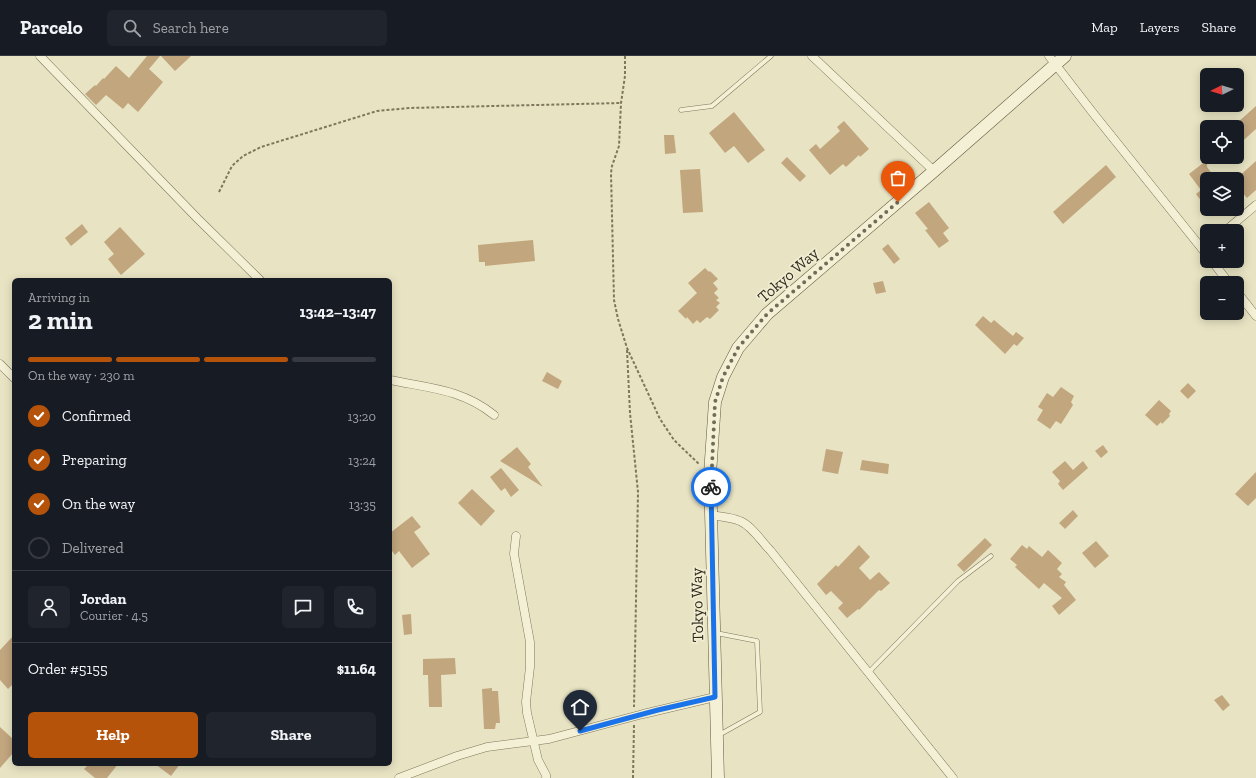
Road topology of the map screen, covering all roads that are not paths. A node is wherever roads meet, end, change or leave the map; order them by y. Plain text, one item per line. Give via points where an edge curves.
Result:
1 (40, 56) edge
2 (771, 56) edge
3 (812, 56) edge
4 (1057, 59) edge
5 (681, 110) dead end
6 (934, 171) junction
7 (1256, 205) edge
8 (1233, 224) edge
9 (1200, 243) edge
10 (1217, 268) edge
11 (1224, 276) edge
12 (258, 278) edge
13 (1244, 301) edge
14 (1256, 316) edge
15 (0, 364) edge
16 (12, 376) edge
17 (392, 380) edge
18 (494, 415) dead end
19 (711, 515) junction
20 (516, 536) dead end
21 (991, 556) dead end
22 (714, 633) junction
23 (868, 673) junction
24 (715, 697) junction
25 (717, 736) junction
26 (534, 742) junction
27 (399, 778) edge
28 (546, 778) edge
29 (718, 778) edge
30 (953, 778) edge

1 - 12 street
2 - 5 lane via 712,106
3 - 6 street
4 - 6 street, Tokyo Way
4 - 9 street via 1093,112
6 - 19 street, Tokyo Way via 767,314 738,348 723,377 715,402 710,474
7 - 8 street
10 - 11 street
13 - 14 street
15 - 16 street
17 - 18 street via 450,392 483,406
19 - 22 street, Tokyo Way
19 - 23 street via 741,521 748,526
20 - 26 street via 514,554 530,642 526,702
21 - 23 lane via 958,582
22 - 24 street, Tokyo Way
22 - 25 lane via 757,641 760,712
23 - 30 street
24 - 25 street, Tokyo Way
24 - 26 street
25 - 29 street, Tokyo Way
26 - 27 street via 480,749
26 - 28 street

